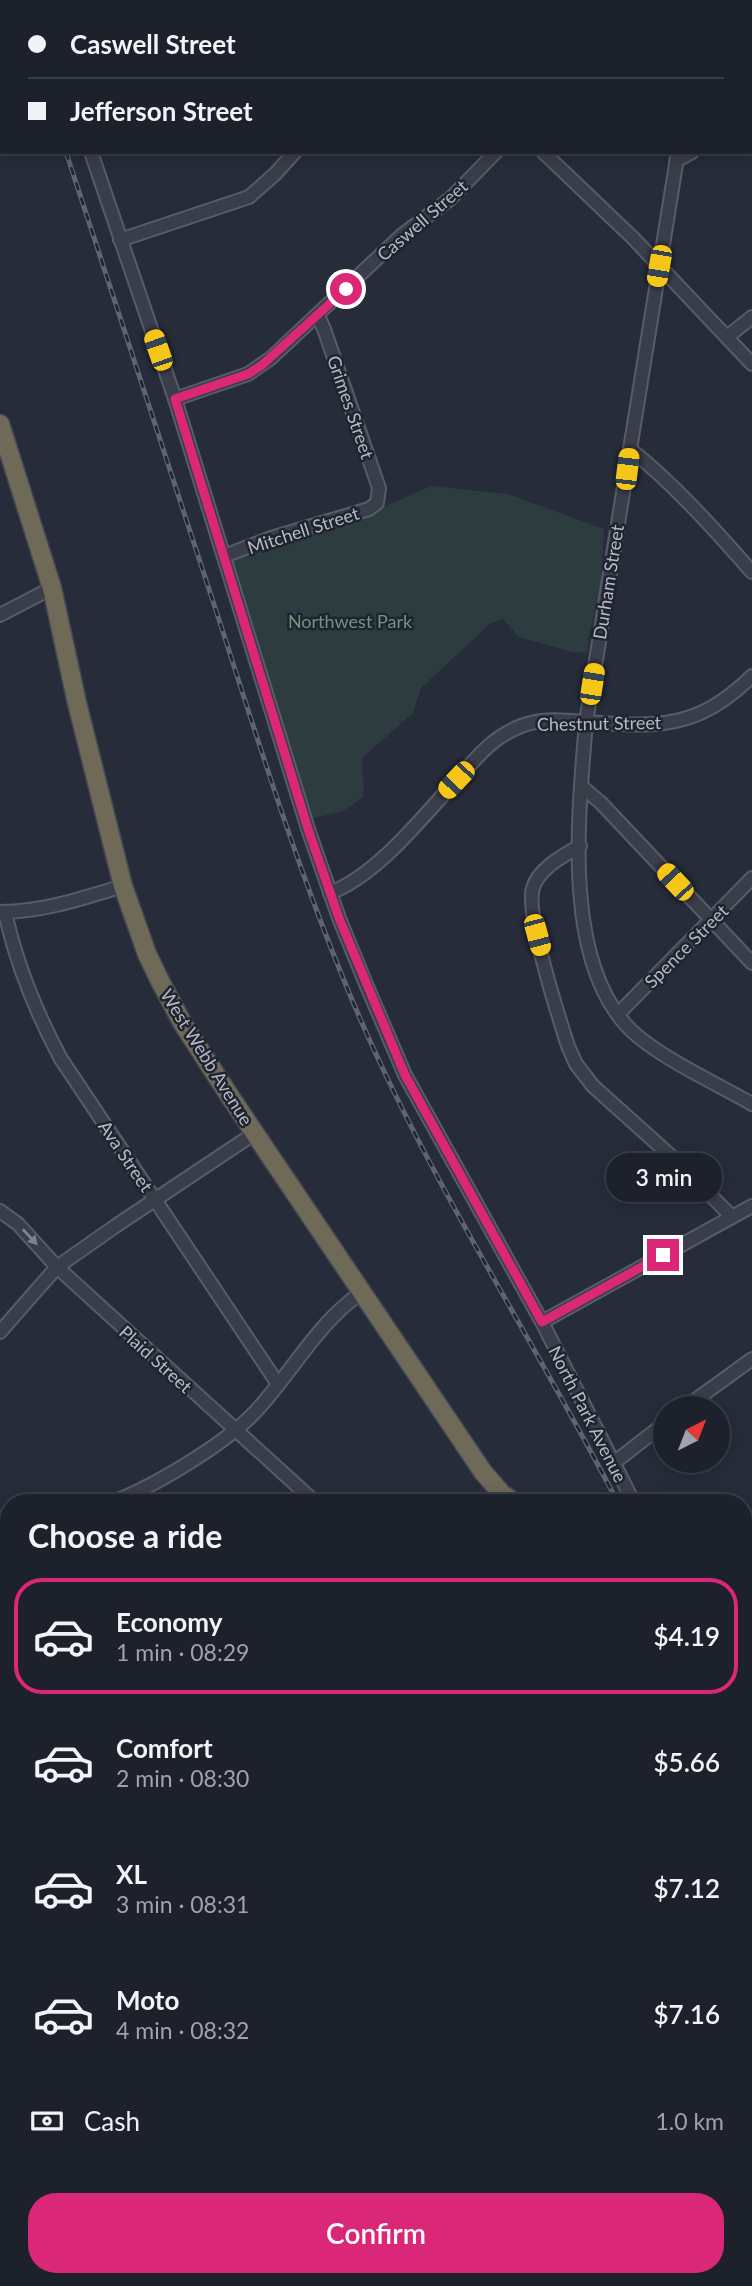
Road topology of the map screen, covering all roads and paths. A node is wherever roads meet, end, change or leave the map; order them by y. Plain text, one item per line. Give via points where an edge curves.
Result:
1 (92, 154) edge
2 (293, 154) edge
3 (494, 154) edge
4 (545, 154) edge
5 (677, 156) edge
6 (120, 240) junction
7 (659, 266) junction
8 (318, 316) junction
9 (752, 317) edge
10 (727, 337) junction
11 (752, 364) edge
12 (175, 399) junction
13 (0, 424) edge
14 (630, 449) junction
15 (379, 499) joint
16 (224, 556) junction
17 (752, 572) edge
18 (52, 588) junction
19 (0, 615) edge
20 (752, 676) edge
21 (586, 722) junction
22 (581, 786) junction
23 (580, 846) junction
24 (752, 878) edge
25 (123, 886) junction
26 (330, 893) junction
27 (3, 912) edge
28 (712, 921) junction
29 (752, 963) edge
30 (618, 1014) junction
31 (752, 1104) edge
32 (255, 1133) junction
33 (155, 1200) junction
34 (752, 1206) edge
35 (0, 1211) edge
36 (732, 1217) junction
37 (57, 1267) junction
38 (362, 1292) junction
39 (542, 1322) junction
40 (0, 1332) edge
41 (752, 1359) edge
42 (278, 1384) junction
43 (702, 1396) edge
44 (236, 1430) junction
45 (653, 1432) edge
46 (615, 1462) junction
47 (137, 1494) edge
48 (306, 1494) edge
49 (502, 1494) edge
50 (630, 1494) edge

1 - 6 street, North Park Avenue
2 - 6 street via 249,197
3 - 8 street, Caswell Street
4 - 7 street
5 - 7 street, Durham Street
6 - 12 street, North Park Avenue
7 - 10 street
7 - 14 street, Durham Street
8 - 12 street, Caswell Street via 248,374
8 - 15 street, Grimes Street
9 - 10 street
10 - 11 street
12 - 16 street, North Park Avenue
13 - 18 highway, West Webb Avenue
14 - 17 street
14 - 21 street, Durham Street
15 - 16 street, Mitchell Street via 369,509
16 - 26 street, North Park Avenue
18 - 19 street
18 - 25 highway, West Webb Avenue
20 - 21 street, Chestnut Street via 724,700 681,721
21 - 22 street, Durham Street
21 - 26 street, Chestnut Street via 524,724 497,737 386,855 358,879
22 - 23 street, Durham Street
22 - 28 street
23 - 30 street, Durham Street via 588,946 602,989
23 - 36 street via 541,874 531,895 532,918 568,1046 593,1086
24 - 28 street, Spence Street
25 - 27 street via 45,907
25 - 32 highway, West Webb Avenue via 168,997
26 - 39 street, North Park Avenue via 405,1075
27 - 33 street, Ava Street via 48,1036
28 - 29 street
28 - 30 street, Spence Street
30 - 31 street, Durham Street via 648,1043
32 - 33 street
32 - 38 highway, West Webb Avenue
33 - 37 street
33 - 42 street, Ava Street
34 - 36 street
35 -> 37 street, Plaid Street
36 - 39 street
37 - 40 street
37 - 44 street, Plaid Street
38 - 42 street via 329,1319
38 - 49 highway, West Webb Avenue via 482,1472
39 - 46 street, North Park Avenue
41 - 43 street
42 - 44 street
44 - 47 street
44 - 48 street, Plaid Street
45 - 46 street
46 - 50 street, North Park Avenue

